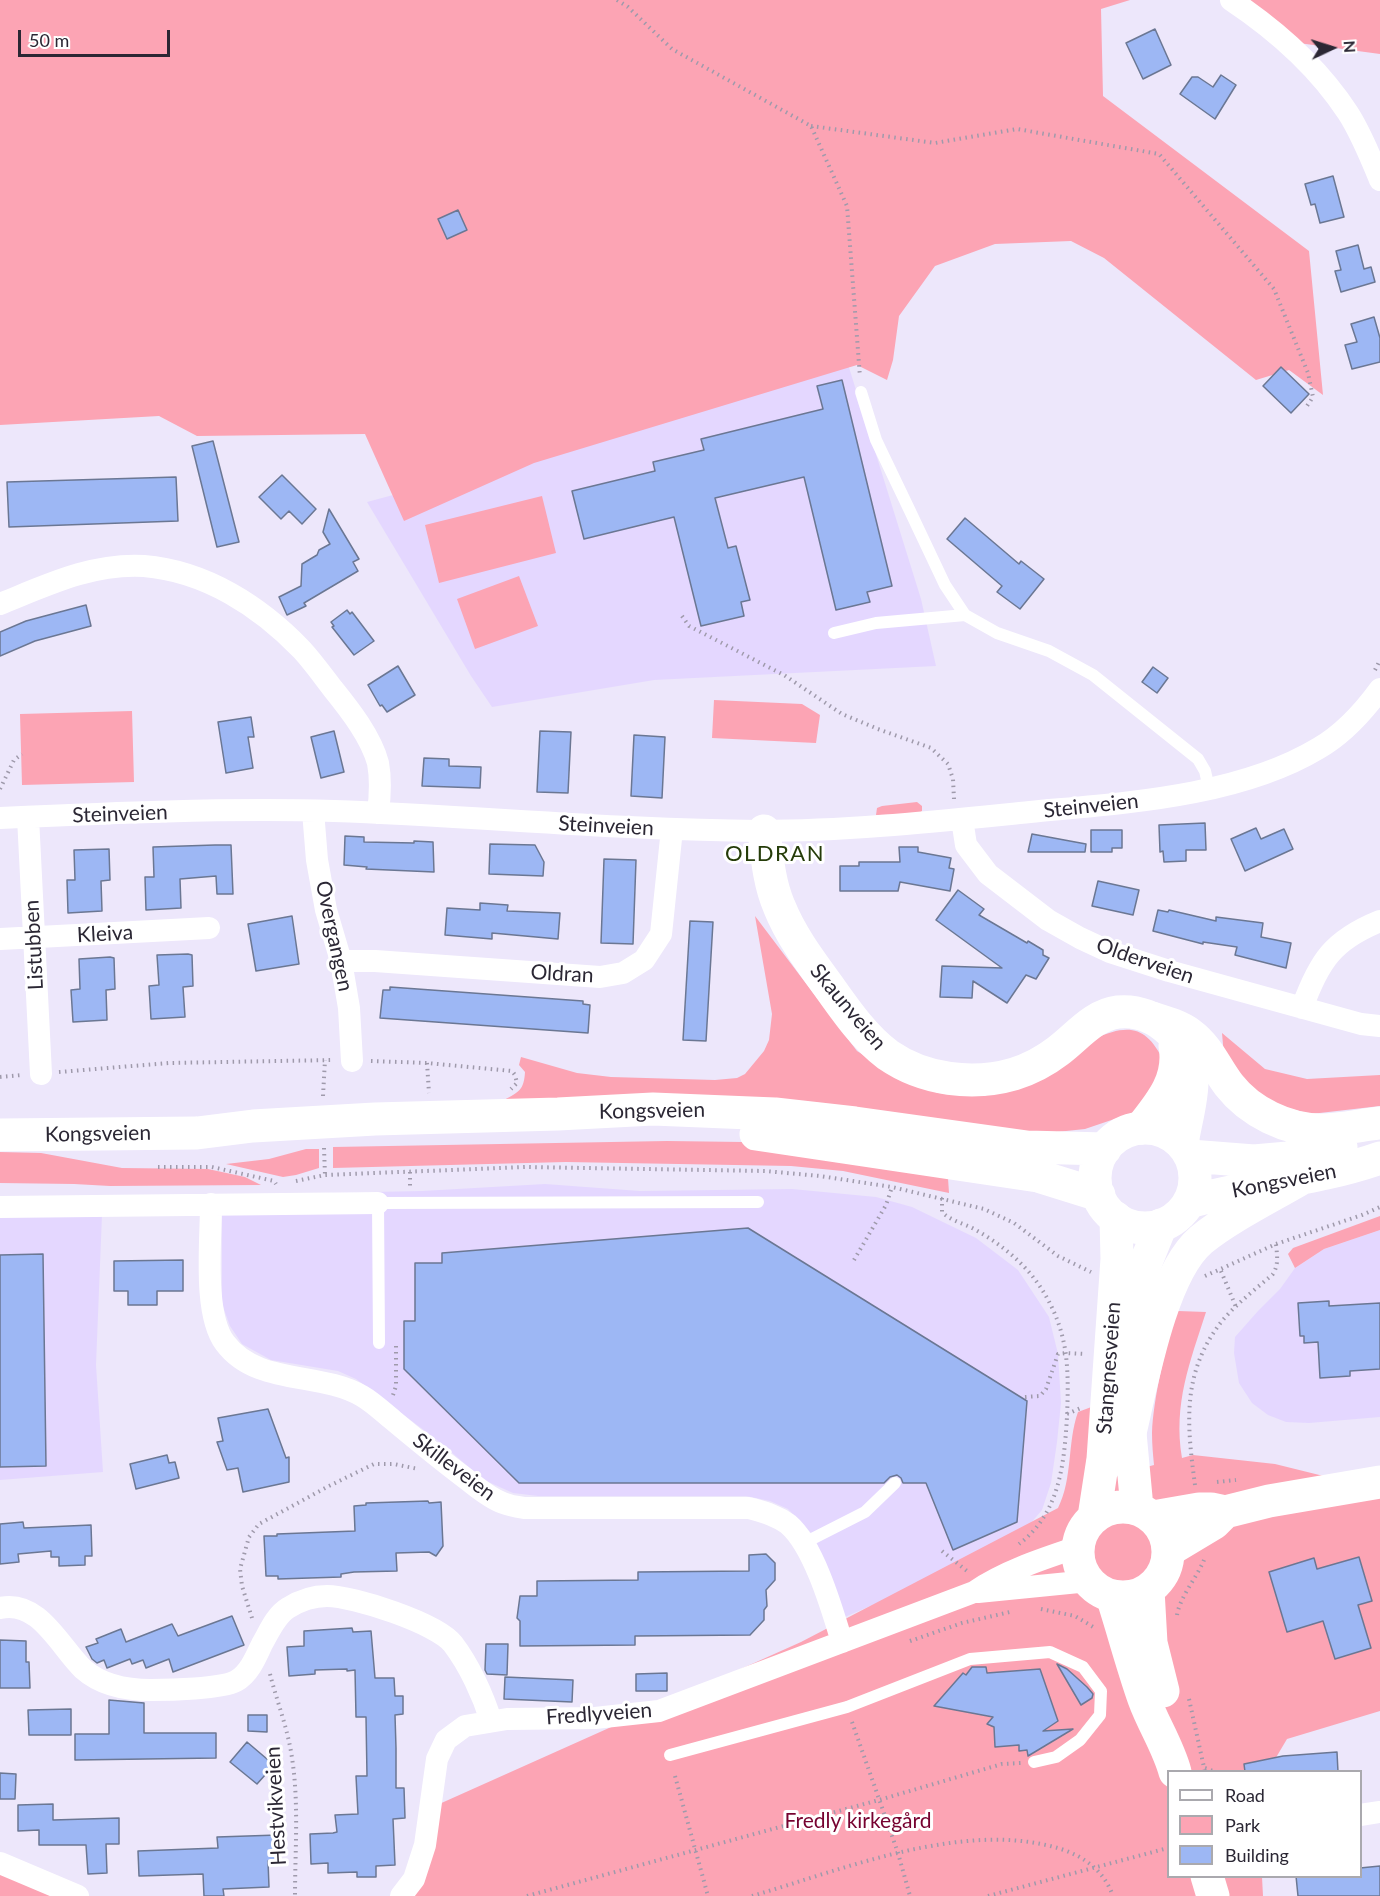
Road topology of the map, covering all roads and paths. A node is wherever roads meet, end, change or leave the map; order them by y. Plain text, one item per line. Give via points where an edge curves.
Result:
1 (616, 0) edge
2 (1231, 0) edge
3 (811, 126) junction
4 (1380, 180) edge
5 (861, 392) joint
6 (1307, 406) dead end
7 (0, 604) edge
8 (965, 615) junction
9 (682, 616) dead end
10 (834, 633) dead end
11 (1380, 689) edge
12 (22, 754) dead end
13 (1209, 788) junction
14 (0, 789) edge
15 (958, 809) junction
16 (313, 811) junction
17 (378, 813) junction
18 (28, 817) junction
19 (0, 818) edge
20 (672, 829) junction
21 (764, 831) junction
22 (1380, 921) edge
23 (209, 928) dead end
24 (34, 938) junction
25 (0, 939) edge
26 (341, 961) junction
27 (1302, 1008) junction
28 (1380, 1026) edge
29 (1163, 1027) junction
30 (325, 1060) junction
31 (352, 1060) junction
32 (427, 1064) junction
33 (41, 1074) junction
34 (0, 1077) edge
35 (509, 1091) dead end
36 (323, 1099) dead end
37 (429, 1099) dead end
38 (1380, 1123) edge
39 (1141, 1128) junction
40 (197, 1133) junction
41 (1380, 1134) edge
42 (0, 1135) edge
43 (1105, 1149) junction
44 (1186, 1150) junction
45 (1380, 1158) edge
46 (325, 1163) dead end
47 (158, 1167) dead end
48 (1299, 1180) junction
49 (291, 1182) dead end
50 (277, 1187) dead end
51 (892, 1187) dead end
52 (942, 1198) dead end
53 (758, 1202) dead end
54 (1189, 1202) junction
55 (378, 1203) junction
56 (211, 1204) junction
57 (1107, 1206) junction
58 (0, 1207) edge
59 (1380, 1207) edge
60 (1161, 1225) junction
61 (1276, 1244) junction
62 (854, 1260) dead end
63 (1221, 1270) junction
64 (1197, 1278) dead end
65 (1236, 1306) junction
66 (379, 1343) joint
67 (1066, 1353) junction
68 (1025, 1397) dead end
69 (392, 1398) dead end
70 (1130, 1433) junction
71 (428, 1469) dead end
72 (1380, 1482) edge
73 (895, 1483) dead end
74 (1195, 1485) dead end
75 (1225, 1512) junction
76 (1145, 1513) junction
77 (1094, 1517) junction
78 (804, 1543) junction
79 (1078, 1547) junction
80 (1014, 1548) dead end
81 (1169, 1550) junction
82 (942, 1551) dead end
83 (1203, 1552) dead end
84 (976, 1568) dead end
85 (959, 1575) dead end
86 (970, 1582) junction
87 (1100, 1589) junction
88 (1148, 1590) junction
89 (0, 1608) edge
90 (1033, 1608) dead end
91 (1011, 1612) dead end
92 (1176, 1623) dead end
93 (1098, 1630) dead end
94 (842, 1642) junction
95 (903, 1644) dead end
96 (262, 1645) junction
97 (1187, 1690) dead end
98 (847, 1707) junction
99 (491, 1721) junction
100 (670, 1755) dead end
101 (1034, 1762) joint
102 (1188, 1766) edge
103 (1207, 1770) edge
104 (675, 1776) dead end
105 (879, 1800) junction
106 (1380, 1812) edge
107 (1362, 1815) edge
108 (1167, 1848) edge
109 (696, 1851) junction
110 (898, 1853) junction
111 (0, 1863) edge
112 (1095, 1868) junction
113 (1208, 1878) edge
114 (78, 1896) edge
115 (295, 1896) edge
116 (401, 1896) edge
117 (527, 1896) edge
118 (708, 1896) edge
119 (752, 1896) edge
120 (910, 1896) edge
121 (988, 1896) edge
122 (1113, 1896) edge
123 (1213, 1896) edge

1 - 3 path via 672,49
2 - 4 street via 1293,47 1320,77 1349,113
3 - 5 path via 847,207
3 - 6 path via 934,143 1017,129 1159,154 1274,289 1308,373 1313,397
5 - 8 lane via 876,440 909,511 945,585
7 - 17 street via 81,572 119,566 168,570 202,579 234,595 274,623 303,651 346,705 378,762
8 - 10 lane via 876,623
8 - 13 lane via 1093,675 1198,759
9 - 15 path via 689,626 784,675 842,714 931,748 948,764
11 - 13 street, Steinveien via 1354,719 1321,747 1270,770
12 - 14 path via 14,760
13 - 15 street, Steinveien via 1138,802
15 - 21 street, Steinveien via 846,828
15 - 27 street, Olderveien via 966,844 988,874 1048,920 1110,952
16 - 17 street, Steinveien
16 - 18 street, Steinveien
16 - 26 street, Overgangen via 326,910
17 - 20 street, Steinveien
18 - 19 street, Steinveien
18 - 24 street, Listubben
20 - 21 street, Steinveien
20 - 26 street, Oldran via 661,934 644,960 623,974 600,977
21 - 29 main road, Skaunveien via 770,878 793,936 868,1037 899,1062 939,1077 997,1078 1044,1061 1106,1014 1130,1012
22 - 27 street via 1348,936 1331,952 1313,978
23 - 24 street, Kleiva
24 - 25 street, Kleiva
24 - 33 street, Listubben
26 - 31 street, Overgangen
27 - 28 street, Olderveien
29 - 38 main road, Skaunveien via 1190,1034 1204,1047 1230,1086 1262,1113 1282,1122 1301,1129 1323,1130
29 - 39 main road via 1176,1051 1173,1079 1166,1096
29 - 44 main road via 1184,1048 1190,1063
30 - 31 path
30 - 33 path via 169,1063
30 - 36 path
31 - 32 path
32 - 35 path via 512,1071 517,1083
32 - 37 path
33 - 34 path
39 - 43 main road via 1124,1133
39 - 44 main road via 1163,1131
40 - 42 main road, Kongsveien
40 - 43 main road, Kongsveien via 375,1119 696,1109 801,1116 1027,1147
40 - 57 main road, Kongsveien via 251,1138 631,1131 743,1133 1038,1176
41 - 44 main road, Kongsveien via 1344,1147 1254,1161
43 - 57 main road via 1095,1176
44 - 54 main road via 1195,1179
45 - 48 main road, Kongsveien
46 - 49 path via 325,1174
47 - 50 path via 212,1167 274,1181
48 - 54 main road, Kongsveien
48 - 70 main road via 1223,1225 1191,1251 1158,1320
51 - 62 path
52 - 67 path via 942,1212 947,1217 998,1243 1029,1272 1052,1308
53 - 55 lane
54 - 60 main road via 1177,1216
55 - 56 street
55 - 66 lane
56 - 58 street
56 - 78 street, Skilleveien via 213,1317 223,1342 247,1363 348,1389 364,1397 440,1460 503,1503 525,1508 749,1509 787,1523
57 - 60 main road via 1124,1223 1142,1227
57 - 77 main road, Stangnesveien via 1117,1259 1103,1459
59 - 61 path
60 - 70 main road, Stangnesveien via 1140,1287
61 - 63 path
61 - 65 path via 1278,1258 1273,1274
63 - 64 path
63 - 65 path
65 - 74 path via 1202,1355 1191,1392 1188,1432
66 - 69 path via 397,1343
67 - 68 path via 1059,1354 1040,1396
67 - 80 path via 1068,1394 1062,1474 1048,1512
70 - 76 main road, Stangnesveien
71 - 96 path, Hestvikveien via 374,1464 259,1524 249,1537 240,1569 247,1607
72 - 75 main road
73 - 78 lane via 865,1512
75 - 76 main road via 1199,1509
75 - 81 main road via 1215,1523
76 - 77 main road via 1126,1506
76 - 81 main road, Stangnesveien via 1165,1532
77 - 79 main road, Stangnesveien via 1086,1525
78 - 94 street, Skilleveien
79 - 86 street, Fredlyveien via 991,1581
79 - 87 main road via 1080,1565
81 - 88 main road via 1161,1577
82 - 86 path
83 - 92 path via 1204,1560 1181,1601
84 - 86 path
85 - 86 path
86 - 87 street, Fredlyveien via 996,1592
86 - 94 street, Fredlyveien
87 - 88 main road via 1131,1597
87 - 102 main road via 1143,1697
88 - 102 main road via 1151,1643 1168,1714
89 - 96 street via 26,1610 84,1670 123,1689 218,1686 236,1681 248,1671
90 - 93 path via 1075,1616
91 - 95 path via 962,1623
94 - 99 street, Fredlyveien via 659,1711 595,1718
96 - 99 street via 286,1609 302,1600 326,1596 394,1612 424,1624 452,1642 484,1699
96 - 115 path, Hestvikveien via 292,1758
97 - 102 path
98 - 100 lane
98 - 101 lane via 970,1659 1050,1653 1083,1667 1101,1691 1100,1715 1080,1740 1056,1757
98 - 105 path
99 - 116 street, Fredlyveien via 465,1726 446,1740 437,1760 425,1845 414,1879
101 - 105 path via 1002,1764
102 - 103 path
104 - 109 path
105 - 109 path
105 - 110 path
106 - 107 street
108 - 112 path
109 - 117 path
109 - 118 path
110 - 112 path via 977,1839 1017,1840 1070,1852
110 - 119 path
110 - 120 path
111 - 114 street
112 - 121 path
112 - 122 path
113 - 123 main road

